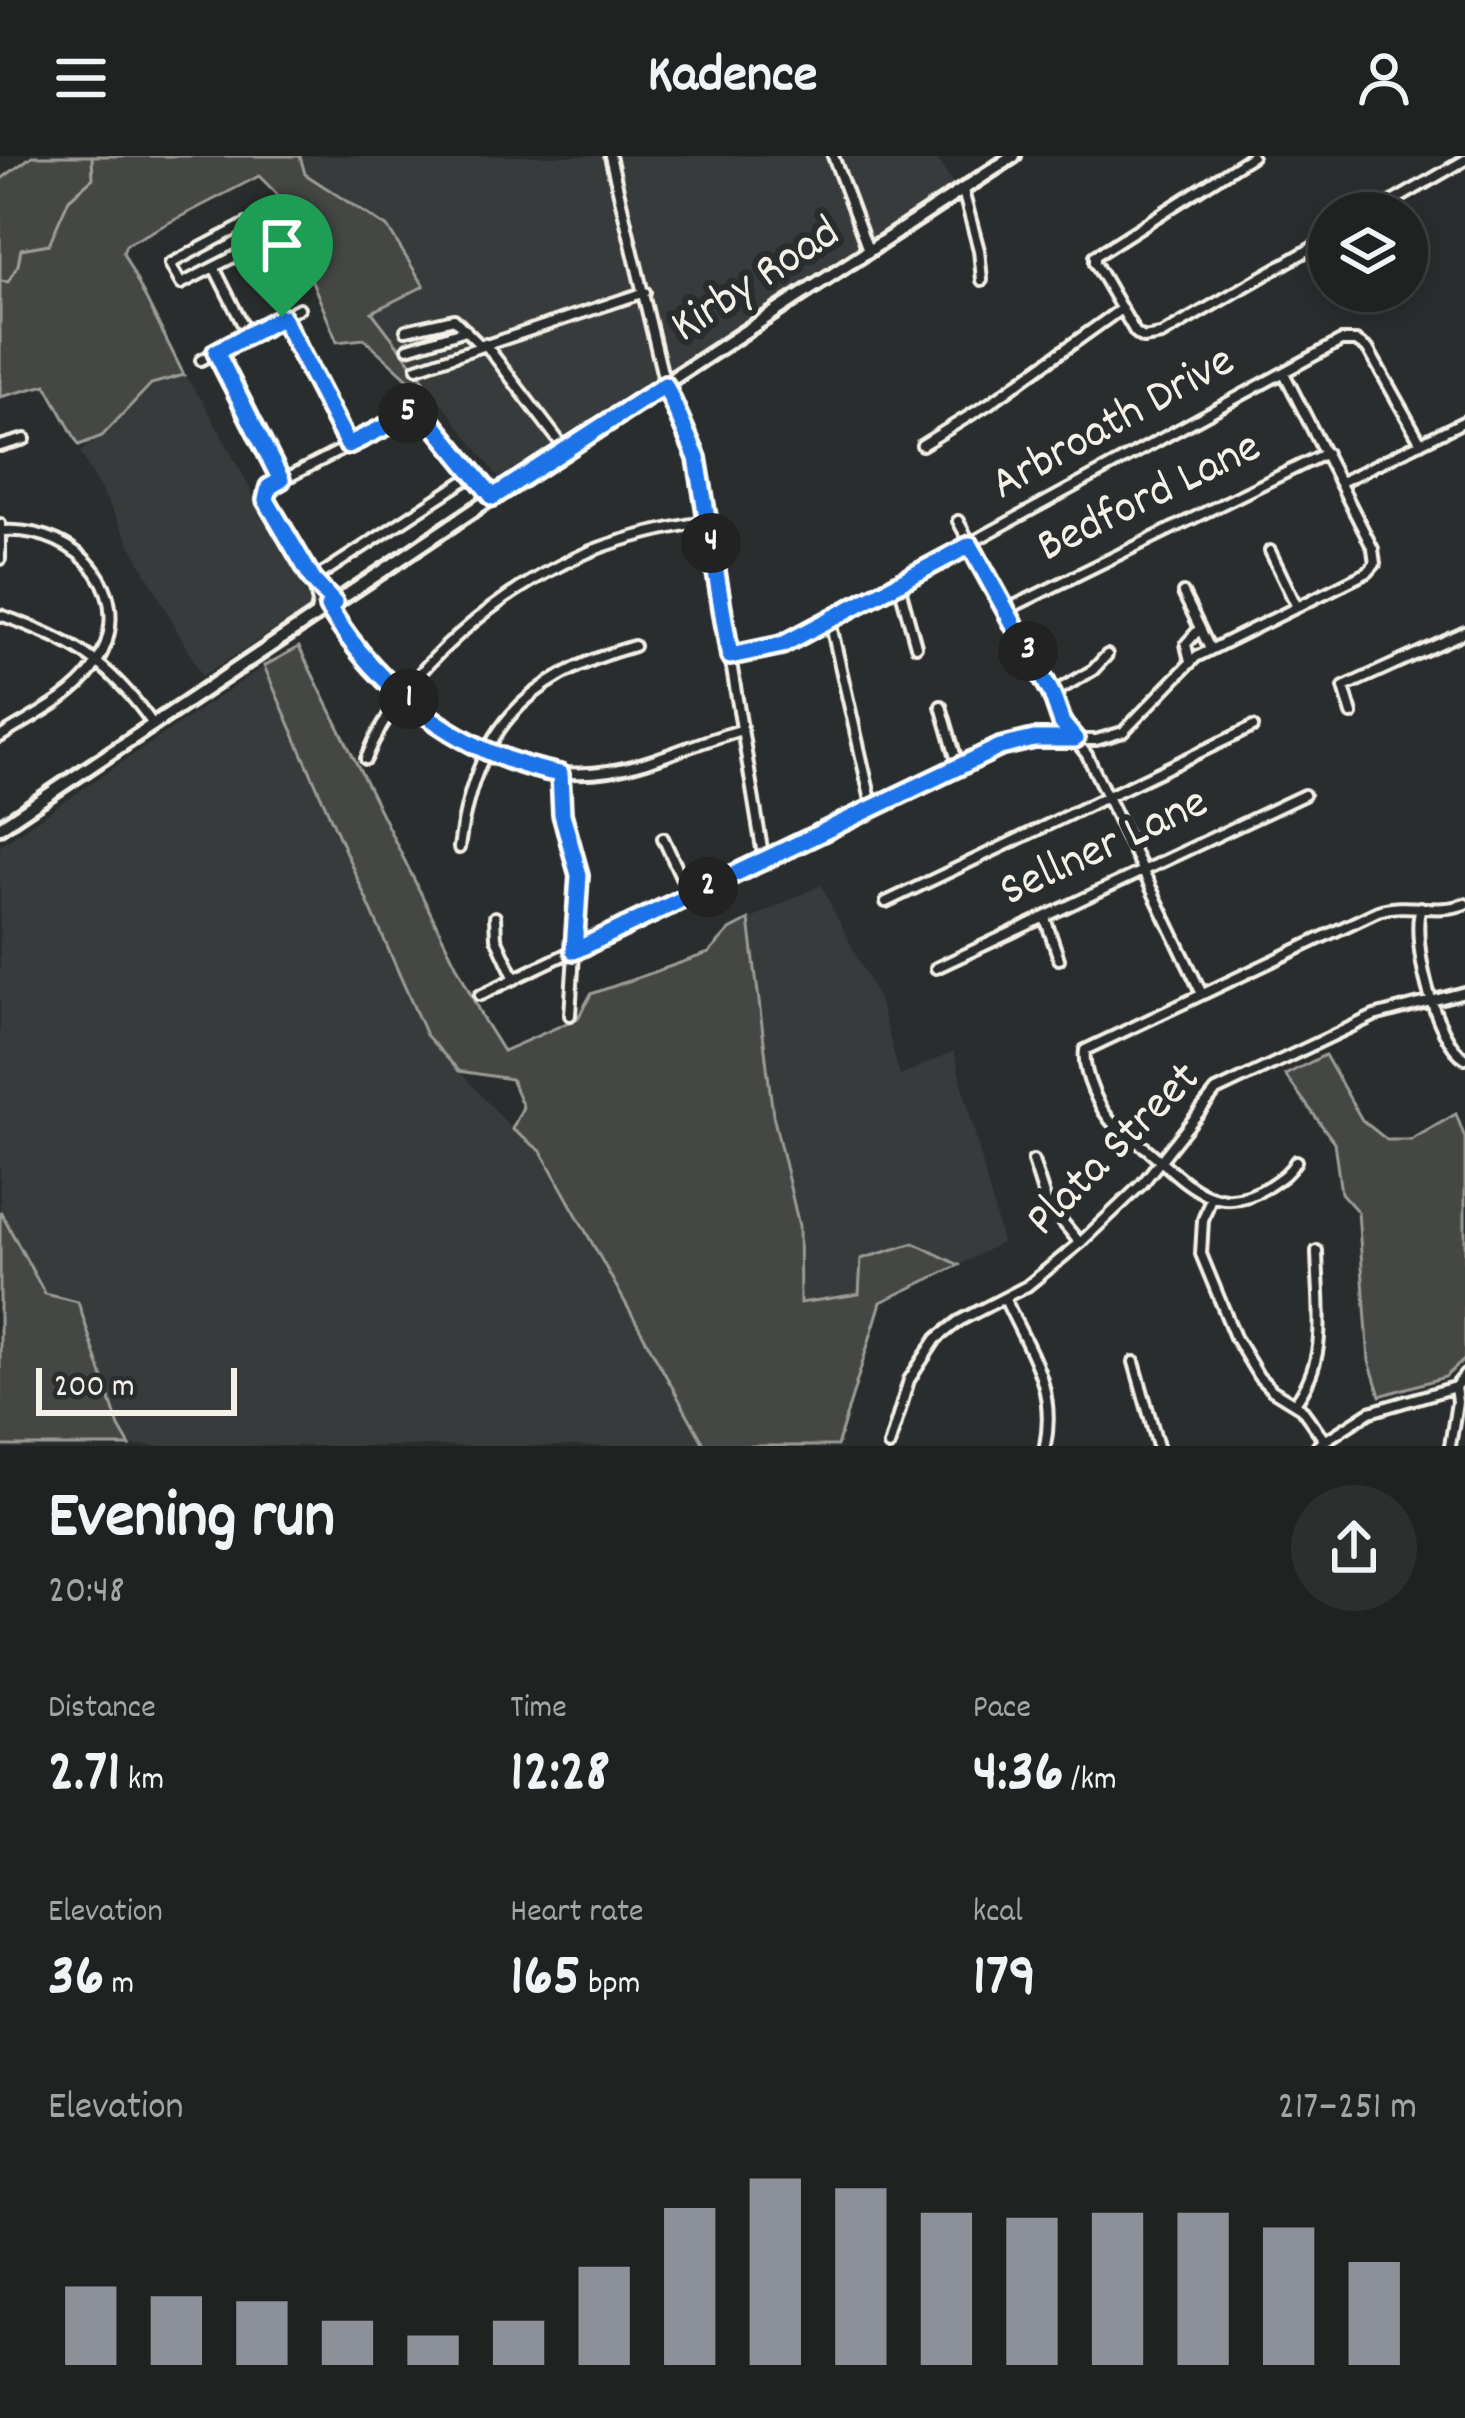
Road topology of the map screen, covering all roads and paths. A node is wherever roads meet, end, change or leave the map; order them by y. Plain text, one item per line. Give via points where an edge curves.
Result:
1 (610, 156) edge
2 (833, 156) edge
3 (1014, 156) edge
4 (1252, 156) edge
5 (1465, 160) edge
6 (963, 191) junction
7 (1409, 192) edge
8 (1308, 250) edge
9 (869, 253) junction
10 (214, 267) junction
11 (982, 280) dead end
12 (645, 292) junction
13 (299, 308) dead end
14 (1121, 309) junction
15 (282, 317) junction
16 (406, 330) dead end
17 (466, 330) junction
18 (248, 335) junction
19 (482, 345) junction
20 (407, 348) dead end
21 (216, 352) junction
22 (201, 360) dead end
23 (417, 368) dead end
24 (1284, 373) junction
25 (665, 385) junction
26 (1465, 421) edge
27 (26, 440) dead end
28 (1421, 443) junction
29 (348, 445) junction
30 (922, 445) dead end
31 (0, 446) edge
32 (565, 449) junction
33 (1326, 453) junction
34 (475, 474) junction
35 (281, 480) junction
36 (1341, 482) junction
37 (493, 497) junction
38 (707, 520) junction
39 (958, 521) dead end
40 (1, 528) edge
41 (970, 545) junction
42 (1270, 550) dead end
43 (0, 559) edge
44 (313, 580) junction
45 (899, 584) junction
46 (1183, 593) dead end
47 (331, 605) junction
48 (1297, 607) junction
49 (1006, 610) junction
50 (0, 614) edge
51 (316, 615) junction
52 (830, 621) junction
53 (1200, 628) junction
54 (1465, 632) edge
55 (634, 646) dead end
56 (916, 646) dead end
57 (1210, 649) junction
58 (1108, 655) dead end
59 (730, 656) junction
60 (98, 660) junction
61 (1190, 662) junction
62 (403, 694) junction
63 (1052, 694) junction
64 (941, 706) dead end
65 (1352, 714) dead end
66 (152, 723) junction
67 (1253, 727) dead end
68 (742, 730) junction
69 (2, 733) edge
70 (1075, 739) junction
71 (485, 753) junction
72 (366, 759) dead end
73 (958, 768) junction
74 (560, 774) junction
75 (1304, 795) dead end
76 (1107, 797) junction
77 (873, 809) junction
78 (0, 826) edge
79 (663, 838) dead end
80 (459, 848) dead end
81 (764, 861) junction
82 (1142, 871) junction
83 (690, 896) junction
84 (886, 902) dead end
85 (1465, 904) edge
86 (1420, 907) junction
87 (495, 917) dead end
88 (1045, 917) junction
89 (574, 951) junction
90 (1059, 959) dead end
91 (935, 968) dead end
92 (515, 979) junction
93 (1201, 992) junction
94 (1465, 992) edge
95 (480, 995) dead end
96 (1433, 998) junction
97 (570, 1015) dead end
98 (1465, 1058) edge
99 (1033, 1161) dead end
100 (1297, 1161) dead end
101 (1161, 1162) junction
102 (1211, 1198) junction
103 (1080, 1243) junction
104 (1317, 1251) dead end
105 (1005, 1299) junction
106 (1134, 1362) dead end
107 (1465, 1375) edge
108 (1455, 1387) junction
109 (1295, 1403) junction
110 (1321, 1444) edge
111 (890, 1446) edge
112 (1045, 1446) edge
113 (1158, 1446) edge
114 (1450, 1446) edge

1 - 12 street
2 - 9 street
3 - 6 main road, Kirby Road
4 - 14 street via 1095,256
5 - 7 street
6 - 9 main road, Kirby Road
6 - 11 street
8 - 14 street via 1153,338 1140,337
9 - 25 main road, Kirby Road
10 - 10 street via 257,244 246,224 170,264 181,284
10 - 18 street
12 - 19 street
12 - 25 street
13 - 15 street
14 - 30 street
15 - 18 street
15 - 29 street
16 - 17 street via 454,319
17 - 19 street
17 - 20 street
18 - 21 street
19 - 23 street
19 - 32 street
21 - 22 street
21 - 35 street
24 - 28 street, Arbroath Drive via 1341,340 1363,344
24 - 33 street
24 - 41 street, Arbroath Drive
25 - 32 main road, Kirby Road
25 - 38 street via 694,447
26 - 28 street
27 - 31 street
28 - 36 street
29 - 34 street via 421,409
29 - 35 street
32 - 37 main road, Kirby Road
33 - 36 street
33 - 49 street, Bedford Lane
34 - 37 street
34 - 44 street
35 - 44 street via 266,500
36 - 48 street via 1375,561
37 - 47 main road, Kirby Road
38 - 59 street
38 - 62 street via 618,542 555,569 458,635
39 - 41 street
40 - 43 street
40 - 60 street via 53,538 95,570 111,620
41 - 45 street, Arbroath Drive
41 - 49 street
42 - 48 street
44 - 47 street
44 - 51 street
45 - 52 street, Arbroath Drive
45 - 56 street
46 - 53 street
47 - 51 main road, Kirby Road
47 - 62 street via 362,656
48 - 57 street
49 - 63 street
50 - 60 street
51 - 66 main road, Kirby Road
52 - 59 street, Arbroath Drive via 774,649
52 - 77 street
53 - 57 street
53 - 61 street via 1186,644
54 - 65 street via 1344,687
55 - 71 street via 531,693
57 - 61 street
58 - 63 street
59 - 68 street
60 - 66 street
60 - 69 street via 69,692
61 - 70 street via 1124,732
62 - 71 street
62 - 72 street
63 - 70 street
64 - 73 street
66 - 78 main road, Kirby Road
67 - 76 street
68 - 74 street via 633,766
68 - 81 street
70 - 73 street via 1015,742
70 - 76 street
71 - 74 street
71 - 80 street
73 - 77 street
74 - 89 street via 579,875
75 - 82 street, Sellner Lane
76 - 82 street
76 - 84 street
77 - 81 street
79 - 83 street
81 - 83 street
82 - 88 street, Sellner Lane
82 - 93 street
83 - 89 street
85 - 86 street
86 - 93 street via 1378,911
86 - 96 street via 1417,940
87 - 92 street
88 - 90 street
88 - 91 street, Sellner Lane
89 - 92 street
89 - 97 street
92 - 95 street
93 - 101 street via 1084,1054 1113,1124
94 - 96 street, Plata Street
96 - 98 street via 1444,1035
96 - 101 street, Plata Street via 1342,1030 1216,1091
99 - 103 street via 1046,1202
100 - 102 street via 1256,1193
101 - 102 street
101 - 103 street, Plata Street
102 - 109 street via 1200,1237 1207,1273 1259,1377
103 - 105 street, Plata Street
104 - 109 street via 1319,1354
105 - 111 street, Plata Street via 959,1321 928,1348 909,1380
105 - 112 street via 1048,1392
106 - 113 street
107 - 108 street
108 - 110 street via 1370,1412
108 - 114 street
109 - 110 street

